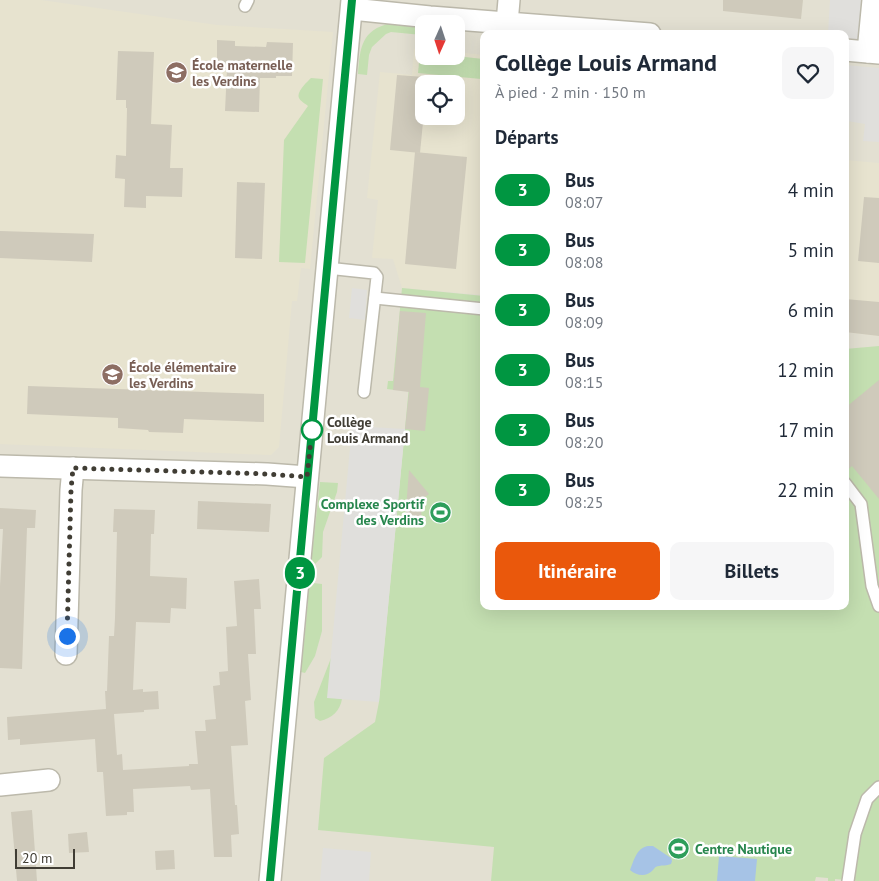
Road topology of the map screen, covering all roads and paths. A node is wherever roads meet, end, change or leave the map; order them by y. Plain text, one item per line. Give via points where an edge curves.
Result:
1 (509, 0) edge
2 (873, 0) edge
3 (352, 4) edge
4 (507, 23) junction
5 (598, 30) edge
6 (849, 50) edge
7 (874, 52) edge
8 (327, 268) junction
9 (375, 298) junction
10 (480, 309) edge
11 (364, 392) dead end
12 (0, 466) edge
13 (73, 468) junction
14 (307, 477) junction
15 (849, 488) edge
16 (867, 547) junction
17 (879, 548) edge
18 (879, 606) edge
19 (66, 654) dead end
20 (49, 780) dead end
21 (0, 785) edge
22 (879, 787) edge
23 (270, 881) edge
24 (848, 881) edge

1 - 4 street
2 - 7 street
3 - 4 street
3 - 8 street
4 - 5 street
6 - 7 street
8 - 9 lane via 374,273 377,277
8 - 14 street
9 - 10 lane
9 - 11 lane
12 - 13 street
13 - 14 street
13 - 19 street
14 - 23 street
15 - 16 lane via 861,504
16 - 17 lane
16 - 18 lane via 872,586
20 - 21 street
22 - 24 lane via 867,799 855,834

